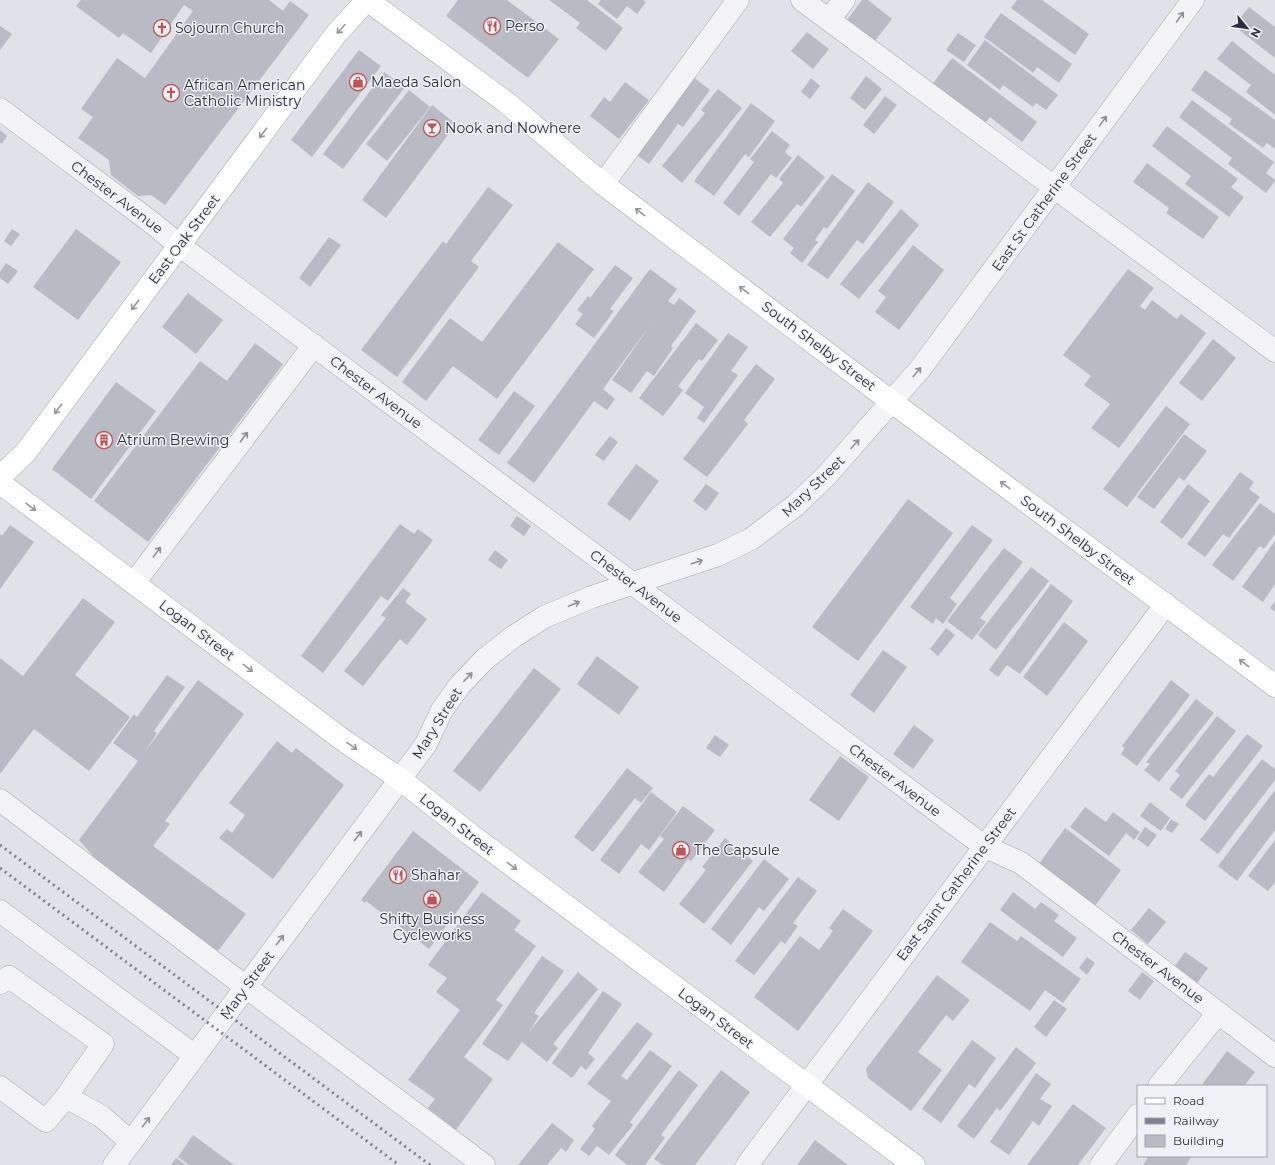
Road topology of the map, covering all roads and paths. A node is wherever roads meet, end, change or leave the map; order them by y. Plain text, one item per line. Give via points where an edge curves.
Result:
1 (367, 0) edge
2 (738, 0) edge
3 (802, 0) edge
4 (844, 0) edge
5 (1193, 0) edge
6 (829, 20) junction
7 (0, 109) edge
8 (603, 184) junction
9 (1055, 186) junction
10 (179, 245) junction
11 (314, 345) junction
12 (1275, 351) edge
13 (892, 402) junction
14 (0, 477) edge
15 (0, 483) edge
16 (134, 583) junction
17 (632, 584) junction
18 (1166, 604) junction
19 (1275, 686) edge
20 (400, 779) junction
21 (0, 800) edge
22 (984, 846) junction
23 (0, 911) edge
24 (0, 983) edge
25 (246, 987) junction
26 (1218, 1013) junction
27 (195, 1056) junction
28 (1275, 1056) edge
29 (806, 1085) junction
30 (1160, 1085) edge
31 (0, 1087) edge
32 (66, 1097) junction
33 (1137, 1116) edge
34 (131, 1142) junction
35 (114, 1165) edge
36 (484, 1165) edge
37 (747, 1165) edge
38 (914, 1165) edge
39 (1101, 1165) edge

1 - 8 main road, South Shelby Street via 507,103
1 -> 10 main road, East Oak Street via 336,34
2 - 8 street
3 - 6 street
4 - 6 street
9 -> 5 street, East St Catherine Street
6 - 9 street
7 - 10 street, Chester Avenue
13 -> 8 main road, South Shelby Street
9 - 12 street
13 -> 9 street, East St Catherine Street via 920,369
10 - 11 street, Chester Avenue
10 -> 14 main road, East Oak Street via 26,452
16 -> 11 street
11 - 17 street, Chester Avenue
17 -> 13 street, Mary Street via 718,555 751,539 796,505 827,475
18 -> 13 main road, South Shelby Street
15 -> 16 main road, Logan Street
16 -> 20 main road, Logan Street via 343,740
20 -> 17 street, Mary Street via 426,744 442,710 460,685 485,659 513,637 544,618 592,597
17 - 22 street, Chester Avenue
19 -> 18 main road, South Shelby Street
18 - 22 street, East Saint Catherine Street
25 -> 20 street, Mary Street
20 -> 29 main road, Logan Street
21 - 25 street
22 - 26 street, Chester Avenue via 1021,863
22 - 29 street, East Saint Catherine Street
23 - 27 street
24 - 32 street via 8,977 103,1044
25 - 27 street, Mary Street
25 - 36 street
26 - 28 street, Chester Avenue
26 - 30 street
34 -> 27 street, Mary Street
29 - 37 street, East Saint Catherine Street
29 - 38 main road, Logan Street
31 - 32 street via 46,1121
32 - 34 street via 101,1116
33 - 39 street
34 - 35 street, Mary Street

